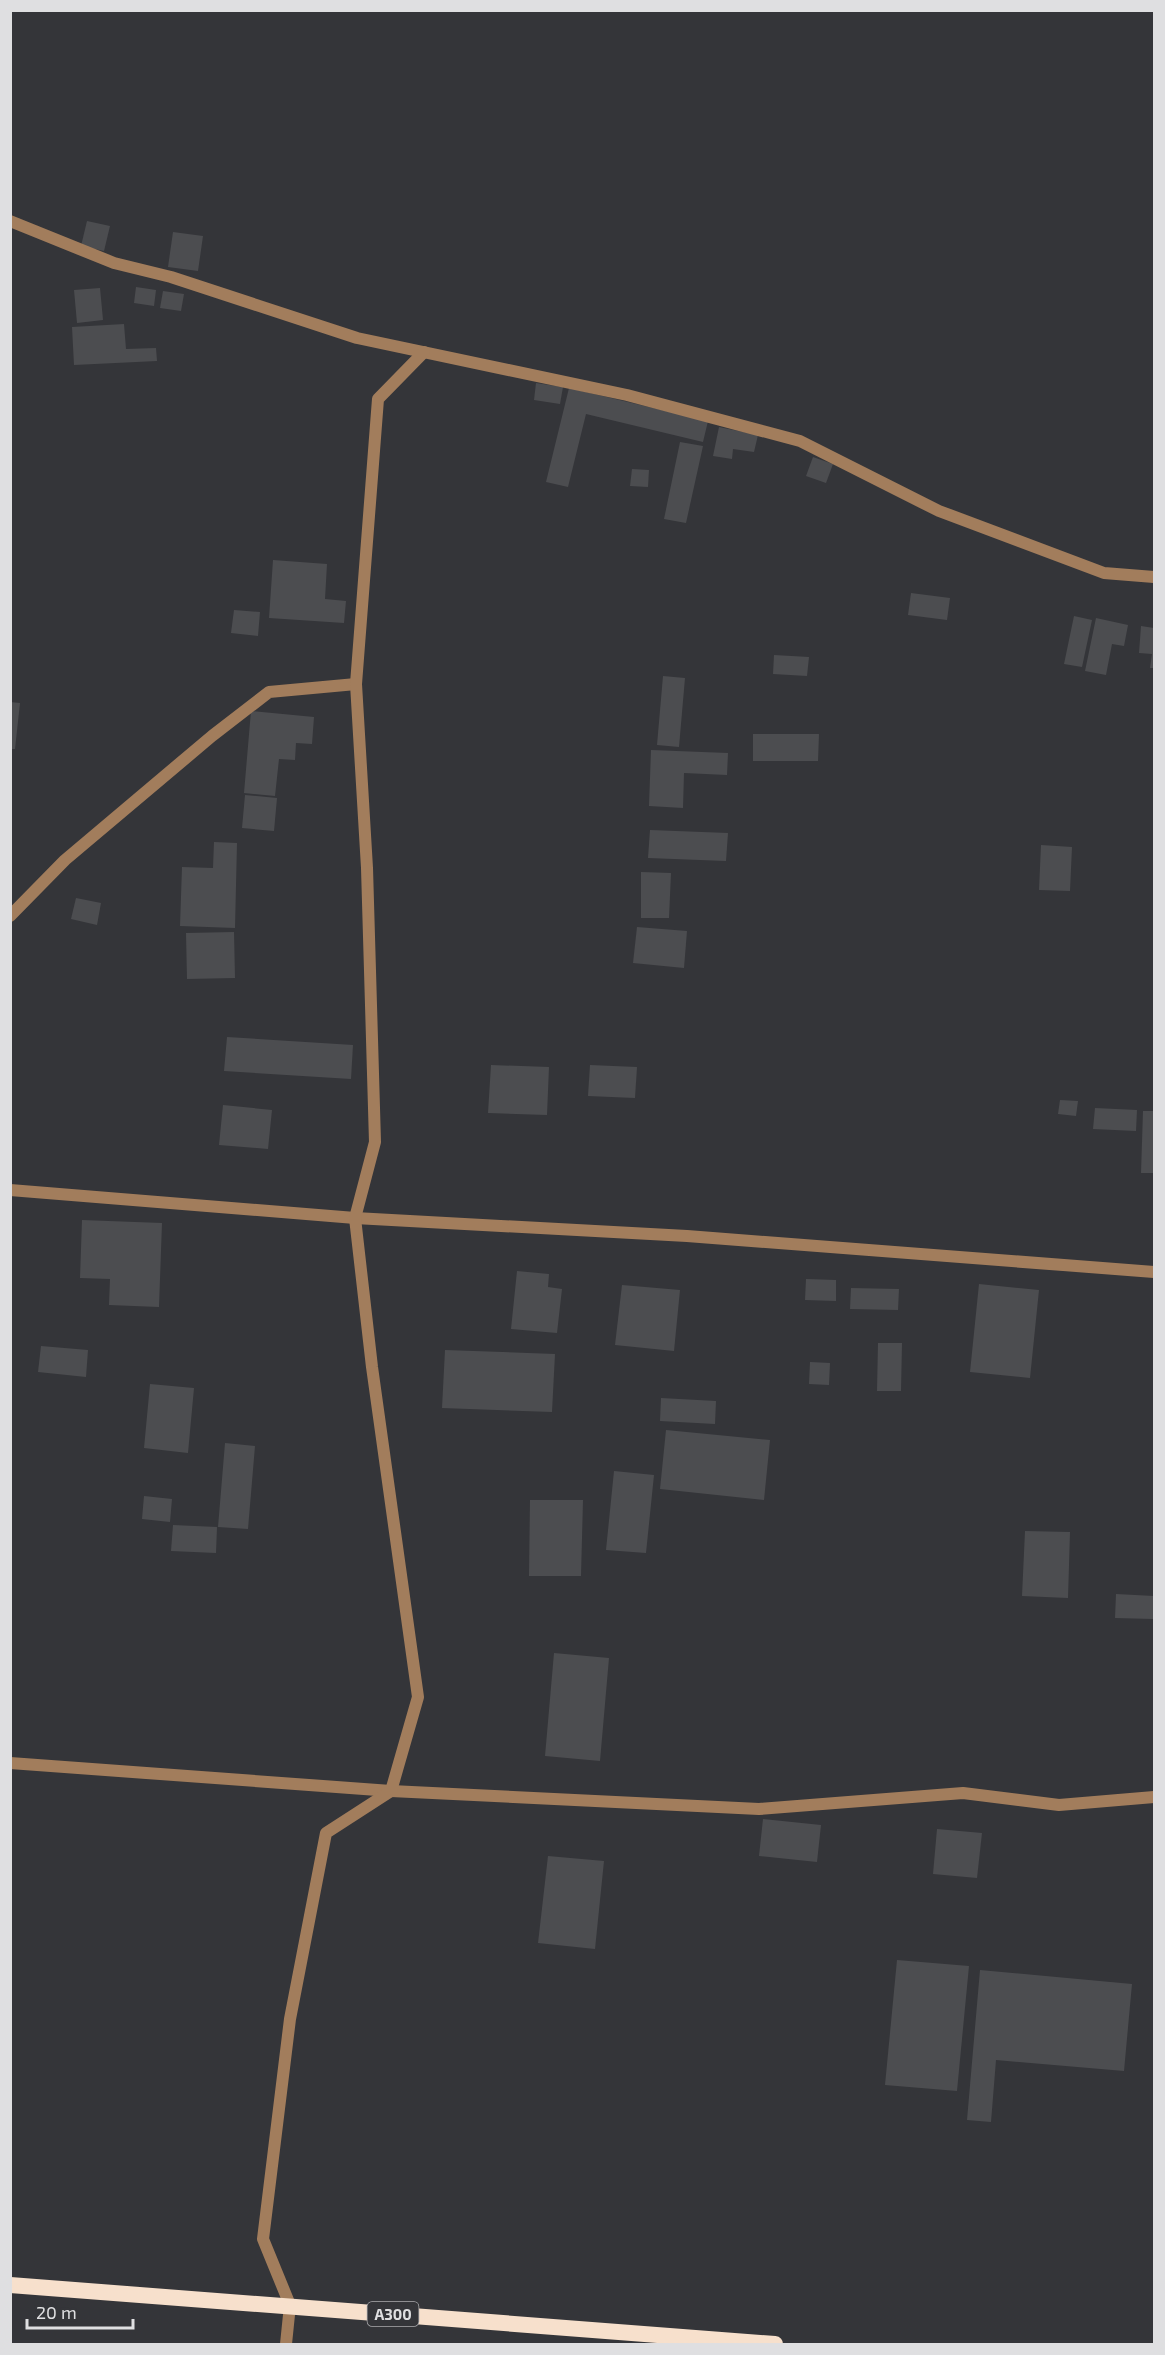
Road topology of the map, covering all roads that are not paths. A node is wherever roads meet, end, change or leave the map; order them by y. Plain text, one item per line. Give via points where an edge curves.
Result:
1 (10, 220) edge
2 (424, 352) junction
3 (1155, 577) edge
4 (356, 684) junction
5 (10, 916) edge
6 (10, 1190) edge
7 (355, 1218) junction
8 (1155, 1272) edge
9 (10, 1763) edge
10 (391, 1791) junction
11 (1155, 1797) edge
12 (10, 2285) edge
13 (290, 2305) junction
14 (286, 2344) edge
15 (775, 2344) edge

1 - 2 street via 114,263 171,277 357,338
2 - 3 street via 627,395 800,441 939,511 1104,573
2 - 4 street via 378,399
4 - 5 street via 269,692 65,860
4 - 7 street via 367,868 375,1142
6 - 7 street
7 - 8 street via 687,1236
7 - 10 street via 418,1697
9 - 10 street
10 - 11 street via 759,1809 963,1793 1059,1805
10 - 13 street via 326,1833 290,2019 263,2240
12 - 13 highway, A300
13 - 14 street
13 - 15 highway, A300

